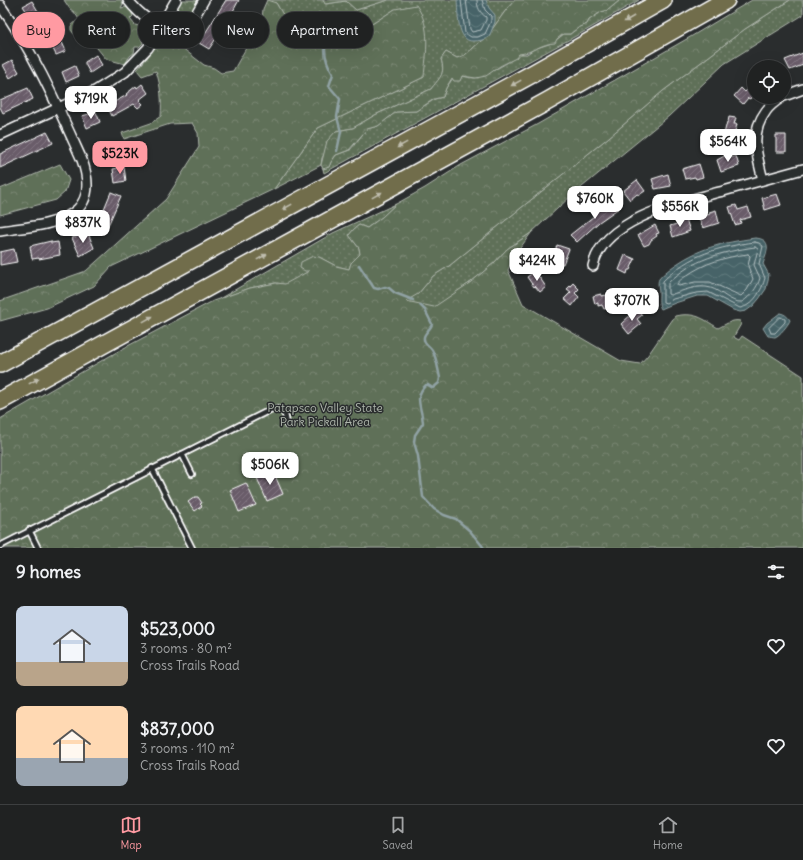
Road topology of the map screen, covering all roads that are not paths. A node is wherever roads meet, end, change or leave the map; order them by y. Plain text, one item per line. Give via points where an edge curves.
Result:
1 (128, 0) edge
2 (176, 0) edge
3 (204, 0) edge
4 (663, 0) edge
5 (726, 0) edge
6 (0, 5) edge
7 (139, 12) edge
8 (169, 12) edge
9 (197, 12) edge
10 (148, 48) edge
11 (803, 88) edge
12 (791, 93) edge
13 (773, 104) edge
14 (58, 108) junction
15 (0, 134) edge
16 (803, 169) edge
17 (763, 180) junction
18 (0, 231) edge
19 (593, 266) dead end
20 (0, 364) edge
21 (0, 400) edge
22 (287, 425) dead end
23 (182, 454) junction
24 (152, 468) junction
25 (192, 474) dead end
26 (29, 530) junction
27 (0, 546) edge
28 (38, 548) edge
29 (192, 548) edge

1 - 7 street
2 - 8 street
3 - 9 street
4 -> 20 highway
21 -> 5 highway via 548,102
6 - 14 street via 28,46
10 - 14 street via 125,72 98,89
11 - 12 street
13 - 17 street via 756,129 756,152
14 - 15 street
14 - 18 street via 87,172 85,200 72,214 63,219
16 - 17 street
17 - 19 street via 677,203 640,218 602,245 594,258
22 - 23 lane via 283,412 279,408 272,409
23 - 24 lane
23 - 25 lane
24 - 26 lane
24 - 29 lane
26 - 27 lane
26 - 28 lane

